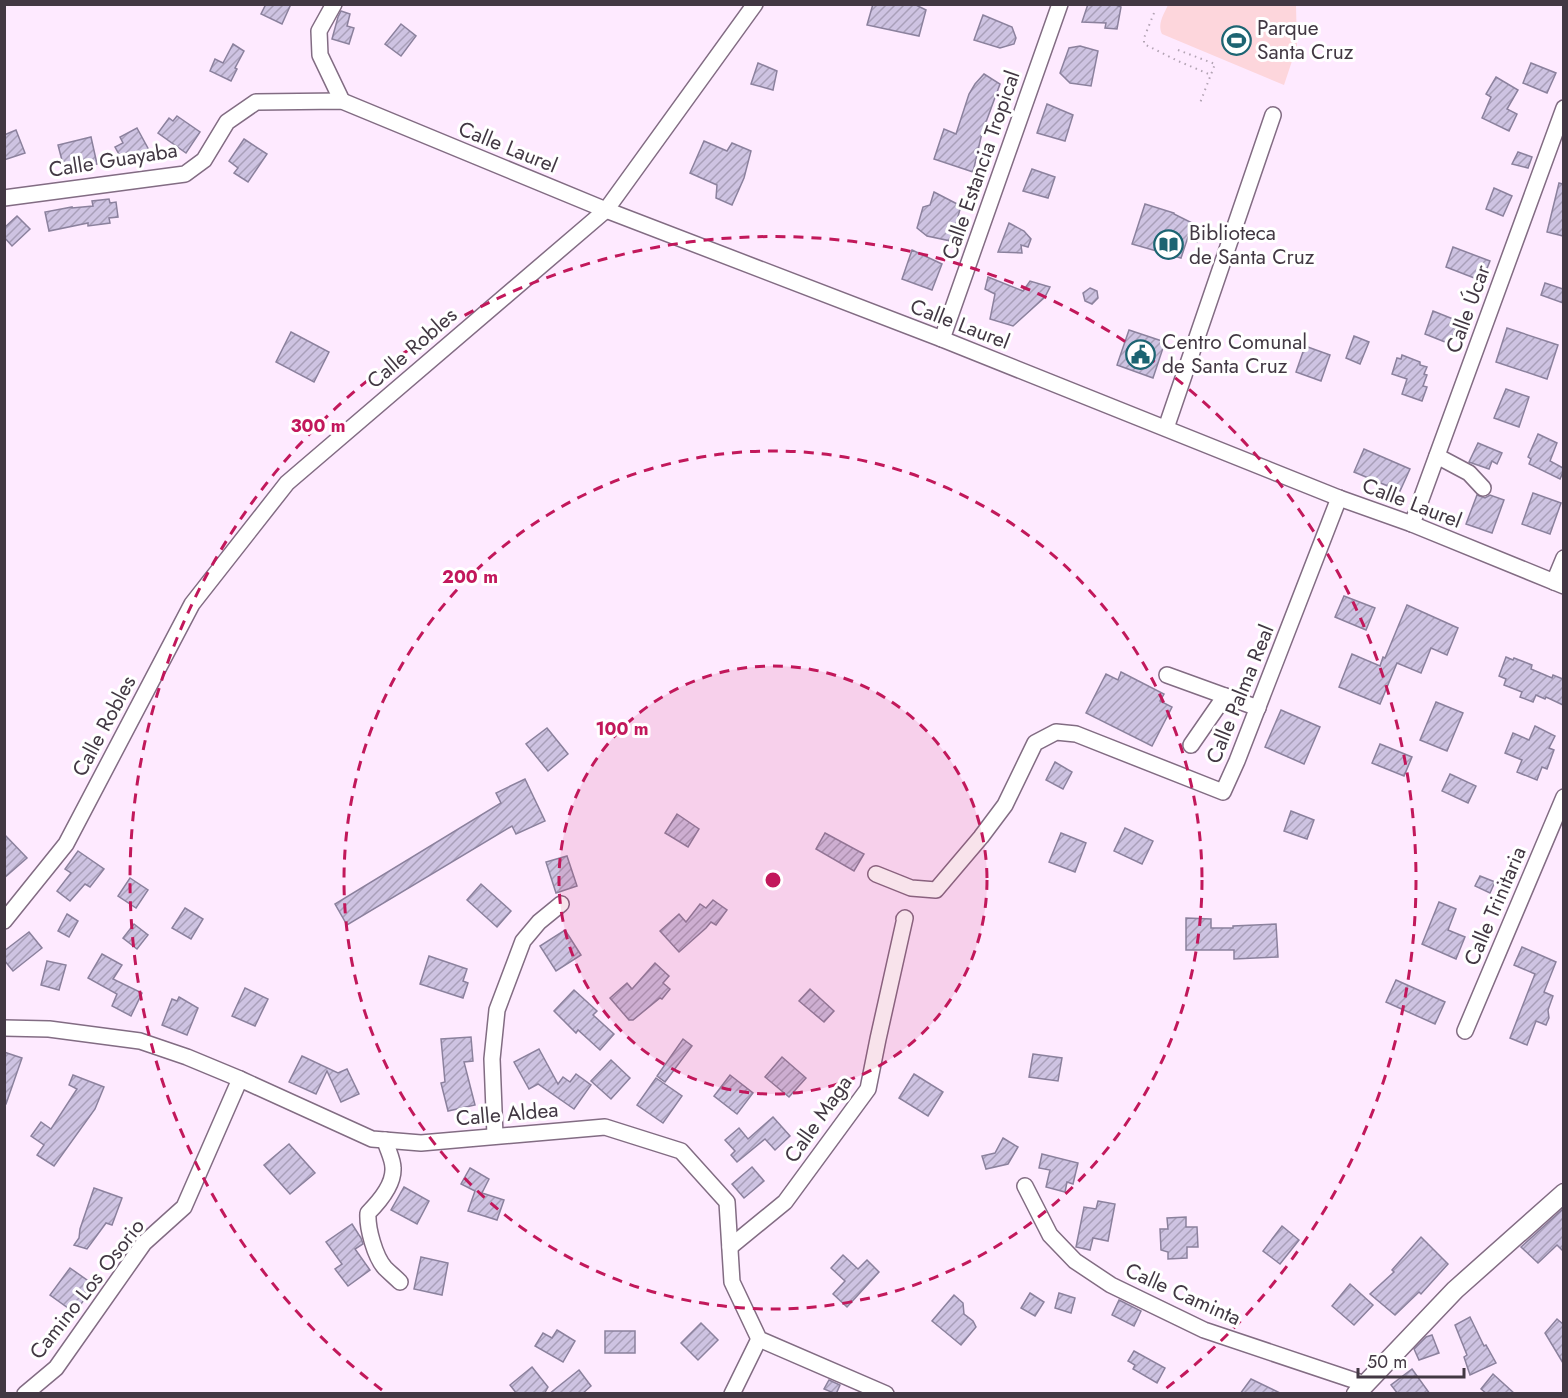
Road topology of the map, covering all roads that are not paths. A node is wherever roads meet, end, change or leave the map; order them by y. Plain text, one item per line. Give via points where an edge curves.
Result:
1 (334, 4) edge
2 (755, 4) edge
3 (1060, 4) edge
4 (342, 101) junction
5 (1563, 108) edge
6 (1273, 116) dead end
7 (4, 198) edge
8 (606, 210) junction
9 (942, 339) junction
10 (1166, 428) junction
11 (1437, 456) junction
12 (1484, 488) dead end
13 (1339, 498) junction
14 (1412, 524) junction
15 (1563, 558) edge
16 (1559, 584) edge
17 (1167, 675) dead end
18 (1225, 696) junction
19 (1257, 708) junction
20 (1191, 745) dead end
21 (1563, 797) edge
22 (876, 874) dead end
23 (561, 904) dead end
24 (904, 920) dead end
25 (4, 921) edge
26 (4, 1028) edge
27 (1465, 1031) dead end
28 (240, 1079) junction
29 (495, 1136) junction
30 (385, 1140) junction
31 (1025, 1186) dead end
32 (1563, 1193) edge
33 (730, 1247) junction
34 (400, 1281) dead end
35 (759, 1339) junction
36 (1360, 1389) edge
37 (25, 1394) edge
38 (732, 1394) edge
39 (885, 1394) edge

1 - 4 street via 319,31 320,55
2 - 8 street, Calle Robles
3 - 9 street, Calle Estancia Tropical
4 - 7 street, Calle Guayaba via 256,102 227,122 204,160 185,174
4 - 8 street, Calle Laurel
5 - 11 street, Calle Úcar
6 - 10 street
8 - 9 street, Calle Laurel
8 - 25 street, Calle Robles via 287,483 192,604 66,844
9 - 10 street, Calle Laurel
10 - 13 street, Calle Laurel
11 - 12 street via 1469,474
11 - 14 street, Calle Úcar
13 - 14 street, Calle Laurel
13 - 19 street, Calle Palma Real
14 - 16 street, Calle Laurel
15 - 16 street
17 - 18 street
18 - 19 street
18 - 20 street
19 - 22 street, Calle Palma Real via 1223,792 1076,734 1056,732 1035,743 1005,805 936,890 911,888
21 - 27 street, Calle Trinitaria
23 - 29 street via 523,941 497,1010 492,1059
24 - 33 street, Calle Maga via 868,1089 785,1202
26 - 28 street, Calle Aldea via 49,1029 140,1041
28 - 30 street, Calle Aldea via 372,1139
28 - 37 street, Camino Los Osorio via 184,1207 144,1244 56,1368
29 - 30 street, Calle Aldea via 421,1143
29 - 33 street, Calle Aldea via 605,1127 681,1151 727,1202
30 - 34 street via 393,1168 391,1182 368,1213 367,1223 383,1267
31 - 36 street, Calle Caminta via 1050,1235 1075,1261 1111,1285 1204,1330
32 - 36 street via 1455,1290
33 - 35 street, Calle Aldea via 732,1282
35 - 38 street
35 - 39 street

